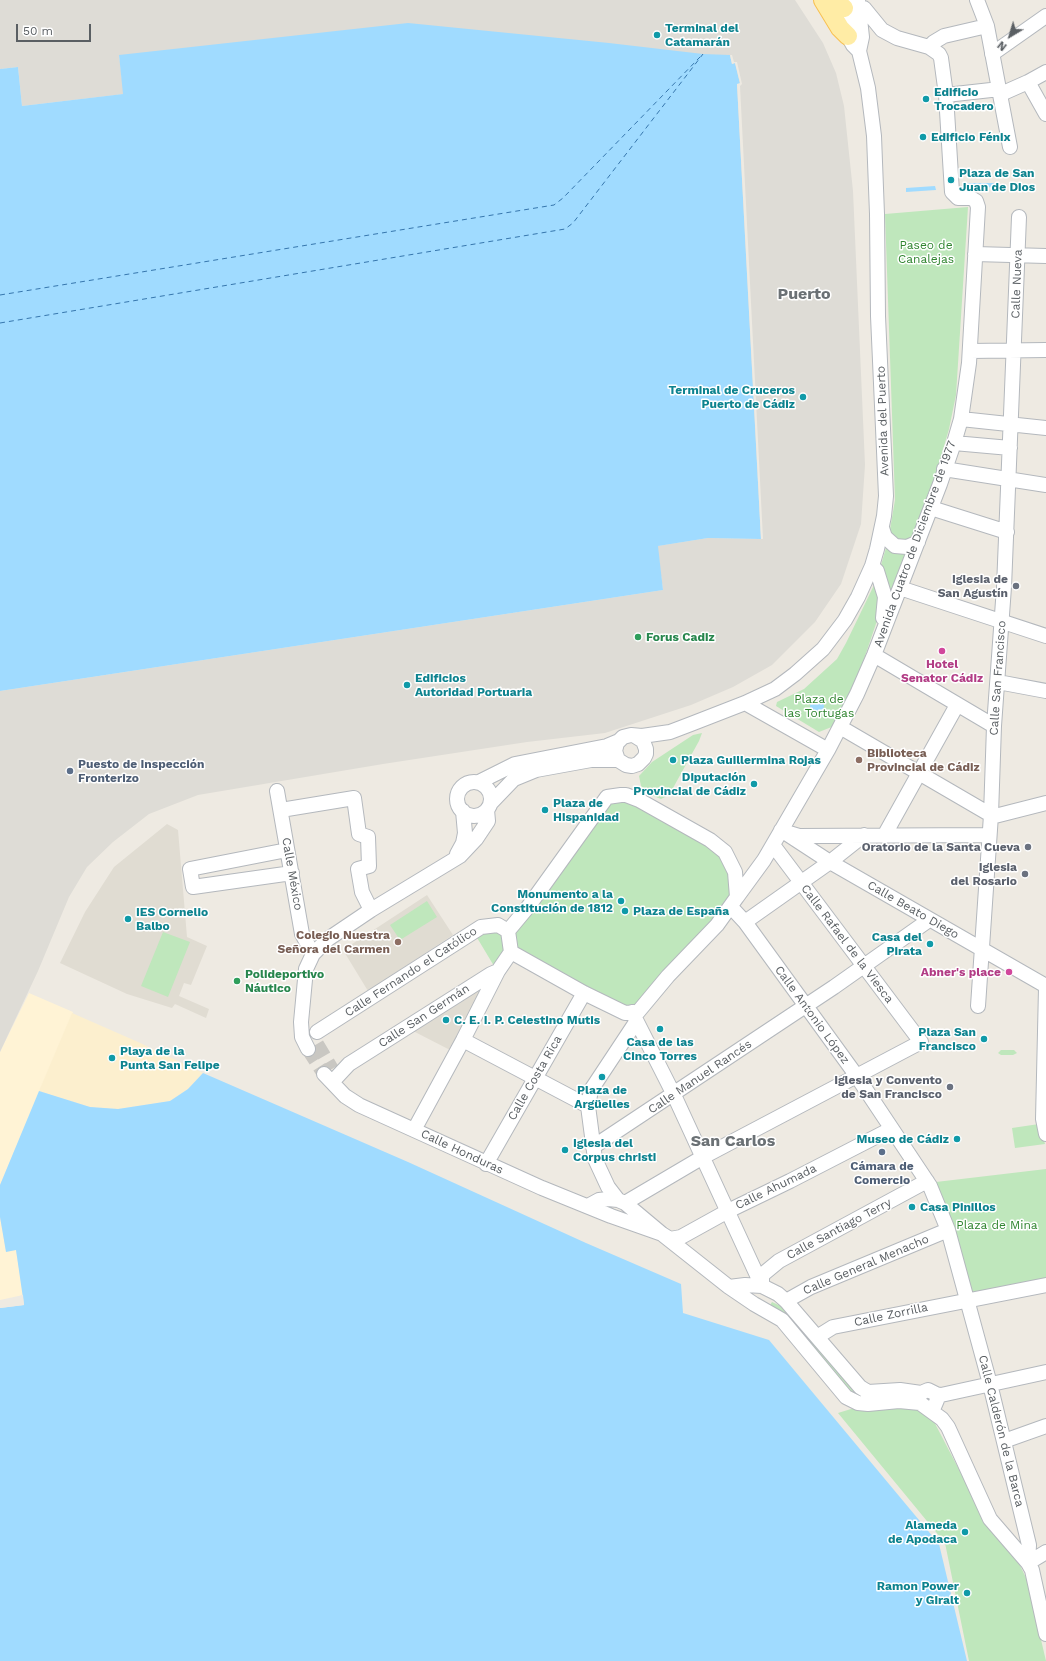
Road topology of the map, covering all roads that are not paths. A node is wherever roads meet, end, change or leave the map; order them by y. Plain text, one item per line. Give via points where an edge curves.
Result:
1 (823, 0) edge
2 (978, 0) edge
3 (847, 3) edge
4 (1046, 16) edge
5 (987, 26) junction
6 (848, 36) junction
7 (929, 47) junction
8 (859, 51) junction
9 (992, 54) junction
10 (1046, 72) edge
11 (1028, 82) junction
12 (1000, 91) junction
13 (946, 95) junction
14 (1046, 114) edge
15 (1010, 147) dead end
16 (1019, 217) dead end
17 (975, 254) junction
18 (1018, 255) junction
19 (1046, 256) edge
20 (1014, 350) junction
21 (1046, 350) edge
22 (970, 351) junction
23 (961, 419) junction
24 (1011, 423) junction
25 (1046, 428) edge
26 (954, 443) junction
27 (1010, 448) junction
28 (944, 469) junction
29 (1009, 480) junction
30 (1046, 485) edge
31 (931, 508) junction
32 (882, 528) junction
33 (1007, 532) junction
34 (918, 542) junction
35 (872, 566) junction
36 (900, 588) junction
37 (1002, 621) junction
38 (880, 636) junction
39 (1046, 636) edge
40 (874, 655) junction
41 (998, 682) junction
42 (1046, 691) edge
43 (745, 703) junction
44 (957, 705) junction
45 (840, 726) junction
46 (994, 726) junction
47 (670, 732) junction
48 (635, 736) junction
49 (619, 741) junction
50 (828, 750) junction
51 (646, 754) junction
52 (618, 760) junction
53 (919, 773) junction
54 (479, 782) junction
55 (277, 791) dead end
56 (1046, 803) edge
57 (488, 807) junction
58 (280, 810) junction
59 (463, 811) junction
60 (991, 815) junction
61 (782, 830) junction
62 (988, 834) junction
63 (864, 835) junction
64 (884, 836) junction
65 (772, 845) junction
66 (287, 850) junction
67 (453, 860) junction
68 (830, 862) junction
69 (292, 874) junction
70 (800, 882) junction
71 (734, 902) junction
72 (371, 910) junction
73 (929, 920) junction
74 (745, 922) junction
75 (508, 931) junction
76 (981, 948) junction
77 (511, 952) junction
78 (313, 954) junction
79 (864, 965) junction
80 (498, 971) junction
81 (1046, 987) edge
82 (584, 993) junction
83 (806, 1006) junction
84 (978, 1006) dead end
85 (634, 1017) junction
86 (463, 1040) junction
87 (856, 1075) junction
88 (333, 1078) joint
89 (1044, 1078) edge
90 (534, 1079) junction
91 (674, 1095) junction
92 (588, 1106) junction
93 (891, 1129) junction
94 (414, 1130) junction
95 (1046, 1134) edge
96 (593, 1147) junction
97 (703, 1157) junction
98 (486, 1164) junction
99 (928, 1183) junction
100 (622, 1201) junction
101 (588, 1206) junction
102 (728, 1210) junction
103 (948, 1230) junction
104 (662, 1234) junction
105 (1046, 1285) edge
106 (762, 1286) junction
107 (730, 1287) junction
108 (967, 1300) junction
109 (786, 1301) junction
110 (817, 1337) junction
111 (1046, 1372) edge
112 (990, 1384) junction
113 (928, 1400) junction
114 (1046, 1426) edge
115 (1004, 1441) junction
116 (1046, 1552) edge
117 (1028, 1563) junction
118 (1046, 1634) edge

1 - 6 main road via 840,28
2 - 5 street
3 - 6 street, Avenida del Puerto
3 - 7 street via 864,8 882,30 897,38
3 - 8 street via 862,37
4 - 9 street
5 - 7 street via 944,36
5 - 9 street
6 - 8 street, Avenida del Puerto
7 - 13 street via 942,58
8 - 32 street, Avenida del Puerto via 870,100 874,136 886,496
9 - 12 street
10 - 11 street
11 - 12 street
11 - 14 street
12 - 13 street
12 - 15 street
13 - 17 street, Avenida Cuatro de Diciembre de 1977 via 952,192 958,198 971,198 978,207
16 - 18 street, Calle Nueva
17 - 18 street
17 - 22 street, Avenida Cuatro de Diciembre de 1977
18 - 19 street
18 - 20 street, Calle Nueva
20 - 21 street
20 - 22 street
20 - 24 street, Calle San Francisco
22 - 23 street, Avenida Cuatro de Diciembre de 1977
23 - 24 street
23 - 26 street, Avenida Cuatro de Diciembre de 1977
24 - 25 street
24 - 27 street, Calle San Francisco
26 - 27 street
26 - 28 street, Avenida Cuatro de Diciembre de 1977
27 - 29 street, Calle San Francisco
28 - 29 street
28 - 31 street, Avenida Cuatro de Diciembre de 1977
29 - 30 street
29 - 33 street, Calle San Francisco
31 - 33 street
31 - 34 street, Avenida Cuatro de Diciembre de 1977
32 - 34 street via 885,537 895,546 907,547
32 - 35 street, Avenida del Puerto
33 - 37 street, Calle San Francisco
34 - 36 street, Avenida Cuatro de Diciembre de 1977
35 - 38 street via 877,571 884,597
35 - 43 street, Avenida del Puerto via 845,620 823,649 784,682
36 - 37 street
36 - 38 street, Avenida Cuatro de Diciembre de 1977
37 - 39 street
37 - 41 street, Calle San Francisco
38 - 40 street, Avenida Cuatro de Diciembre de 1977
40 - 44 street
40 - 45 street, Avenida Cuatro de Diciembre de 1977
41 - 42 street
41 - 46 street, Calle San Francisco
43 - 47 street, Avenida del Puerto
43 - 50 street
44 - 46 street
44 - 53 street
45 - 50 street, Avenida Cuatro de Diciembre de 1977
45 - 53 street
46 - 60 street, Calle San Francisco
47 - 48 street, Avenida del Puerto
47 - 51 street, Avenida del Puerto
48 - 49 street via 627,736
48 - 51 street via 643,741
49 - 52 street via 615,751
49 - 54 street via 607,746 515,764
50 - 61 street, Avenida Cuatro de Diciembre de 1977
51 - 52 street via 642,761 634,766 626,766
52 - 57 street via 591,760 536,770 514,779
53 - 60 street
53 - 64 street
54 - 57 street via 490,792
54 - 59 street via 467,784 459,791 457,802
55 - 58 street, Calle México
56 - 60 street
57 - 59 street via 473,816
57 - 67 street via 488,821 468,849
58 - 66 street, Calle México
58 - 72 street via 354,798 359,834 368,837 369,866 358,869 362,892
59 - 67 street via 463,843
60 - 62 street, Calle San Francisco
61 - 63 street via 799,836
61 - 65 street, Avenida Cuatro de Diciembre de 1977
61 - 68 street, Calle Beato Diego
62 - 64 street
62 - 76 street, Calle San Francisco
63 - 64 street
63 - 68 street
65 - 70 street, Calle Rafael de la Viesca
65 - 71 street, Avenida Cuatro de Diciembre de 1977
66 - 69 street, Calle México
66 - 69 street via 190,869 194,887
67 - 72 street
68 - 70 street
68 - 73 street, Calle Beato Diego
69 - 78 street, Calle México via 302,934
70 - 74 street
70 - 79 street, Calle Rafael de la Viesca
71 - 74 street, Calle Antonio López
71 - 75 street via 735,872 725,852 701,835 632,797 611,796 607,797
71 - 85 street via 717,925 668,976
72 - 78 street via 328,939
73 - 76 street, Calle Beato Diego
73 - 79 street, Calle Manuel Rancés
74 - 83 street, Calle Antonio López
75 - 77 street
75 - 78 street, Calle Fernando el Católico via 498,925 481,927 314,1041 301,1029 306,968
76 - 81 street, Calle Beato Diego
76 - 84 street, Calle San Francisco
77 - 80 street, Calle San Germán
77 - 82 street
79 - 83 street, Calle Manuel Rancés
79 - 87 street, Calle Rafael de la Viesca via 921,1042
80 - 86 street
80 - 88 street, Calle San Germán via 349,1064
81 - 89 street
82 - 85 street
82 - 90 street, Calle Costa Rica
83 - 87 street, Calle Antonio López
83 - 91 street, Calle Manuel Rancés
85 - 91 street
85 - 92 street via 591,1090
86 - 90 street
86 - 94 street
87 - 93 street, Calle Antonio López
87 - 97 street
88 - 94 street, Calle Honduras via 351,1100
89 - 95 street via 1043,1119
90 - 92 street
90 - 98 street, Calle Costa Rica
91 - 96 street, Calle Manuel Rancés
91 - 97 street
92 - 96 street
93 - 99 street, Calle Antonio López
93 - 102 street, Calle Ahumada
94 - 98 street, Calle Honduras
96 - 100 street via 600,1173 608,1187
97 - 100 street
97 - 102 street
98 - 101 street, Calle Honduras
99 - 103 street
99 - 106 street, Calle Santiago Terry via 779,1261 762,1275
100 - 101 street via 599,1200
100 - 104 street
101 - 104 street, Calle Honduras
102 - 104 street, Calle Ahumada via 676,1238 670,1239
102 - 106 street
103 - 108 street
103 - 109 street, Calle General Menacho via 811,1287
104 - 107 street
105 - 108 street
106 - 107 street
106 - 109 street
107 - 113 street via 782,1320 846,1397 858,1403 868,1404
108 - 110 street, Calle Zorrilla via 833,1327
108 - 112 street, Calle Calderón de la Barca
109 - 110 street
110 - 113 street via 860,1387 868,1392 900,1390
111 - 112 street
112 - 113 street
112 - 115 street, Calle Calderón de la Barca
113 - 117 street via 948,1427 990,1519
114 - 115 street
115 - 117 street, Calle Calderón de la Barca via 1030,1545
116 - 117 street
117 - 118 street via 1032,1570

